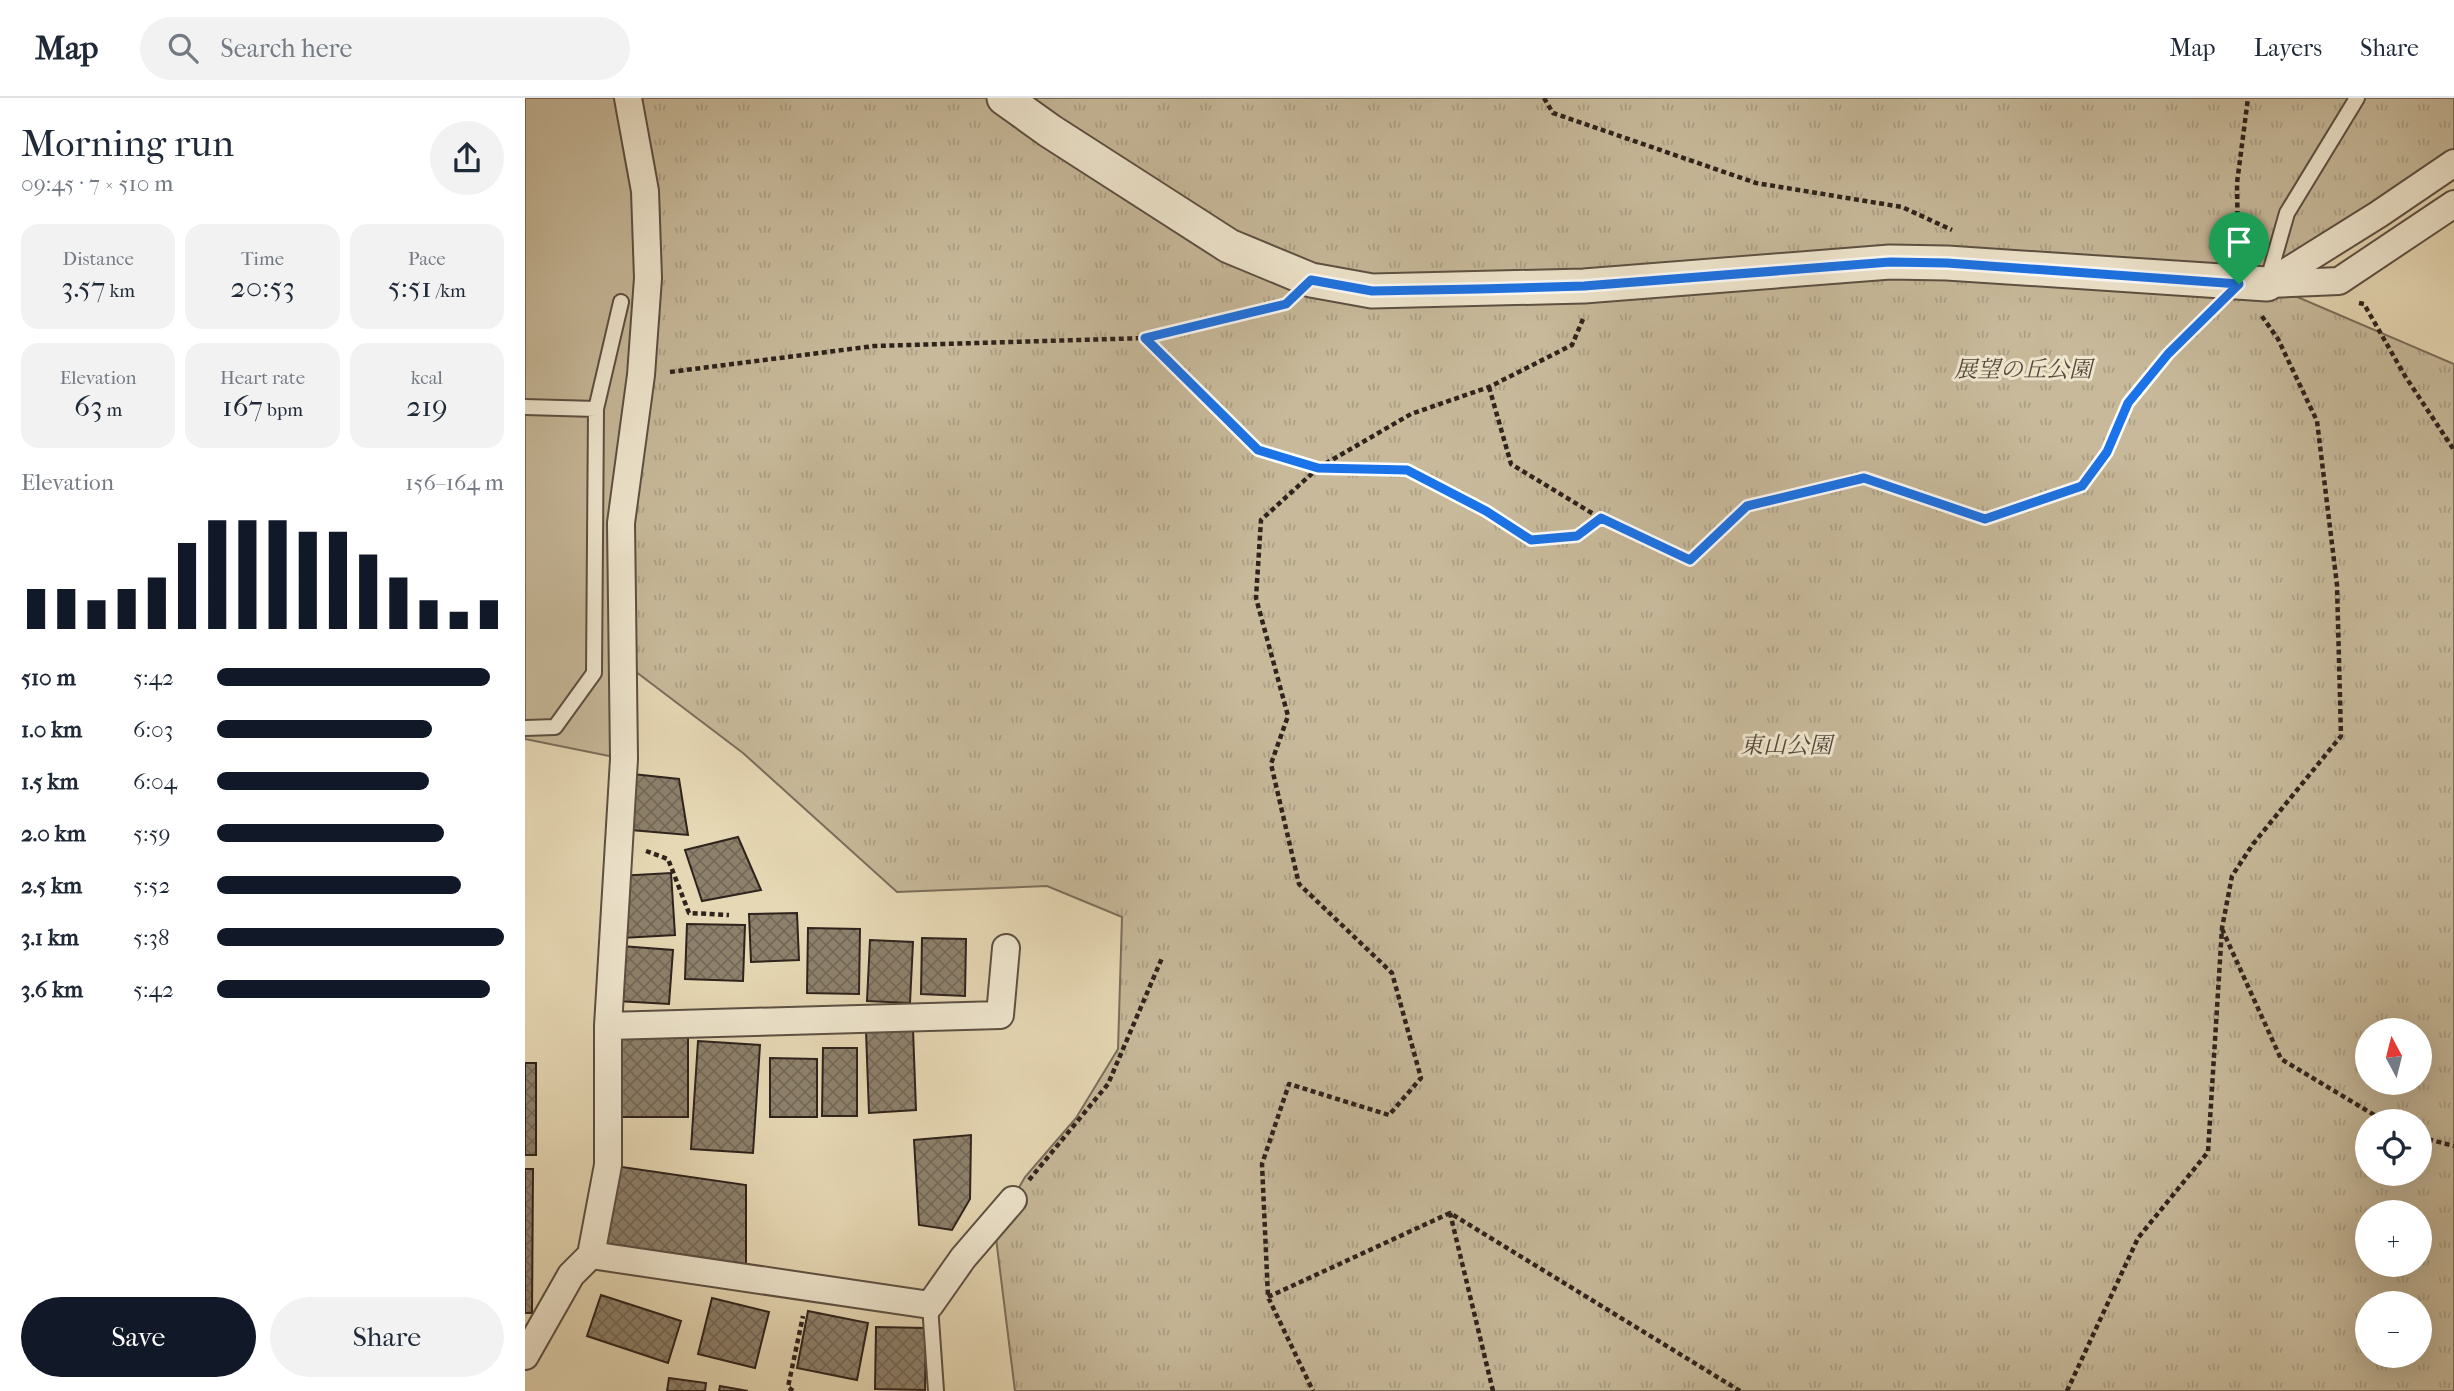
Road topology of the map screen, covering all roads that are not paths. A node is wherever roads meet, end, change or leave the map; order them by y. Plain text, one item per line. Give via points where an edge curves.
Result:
1 (628, 98) edge
2 (1005, 98) edge
3 (2357, 98) edge
4 (2454, 163) edge
5 (2454, 204) edge
6 (2253, 284) junction
7 (621, 302) dead end
8 (525, 407) edge
9 (596, 409) junction
10 (525, 728) edge
11 (1006, 948) dead end
12 (608, 1026) junction
13 (1013, 1200) road end
14 (591, 1255) junction
15 (930, 1305) junction
16 (525, 1356) edge
17 (936, 1391) edge

1 - 12 street via 645,191 648,278 641,375 621,523 624,759
2 - 6 street via 1229,246 1311,280 1372,291 1584,286 1890,262
3 - 6 lane via 2287,213
4 - 6 street via 2379,214
5 - 6 street via 2339,281
7 - 9 lane
8 - 9 lane
9 - 10 lane via 594,673 555,727
11 - 12 street via 1000,1015
12 - 14 street via 608,1165
13 - 15 street
14 - 15 street
14 - 16 street via 571,1275
15 - 17 lane

